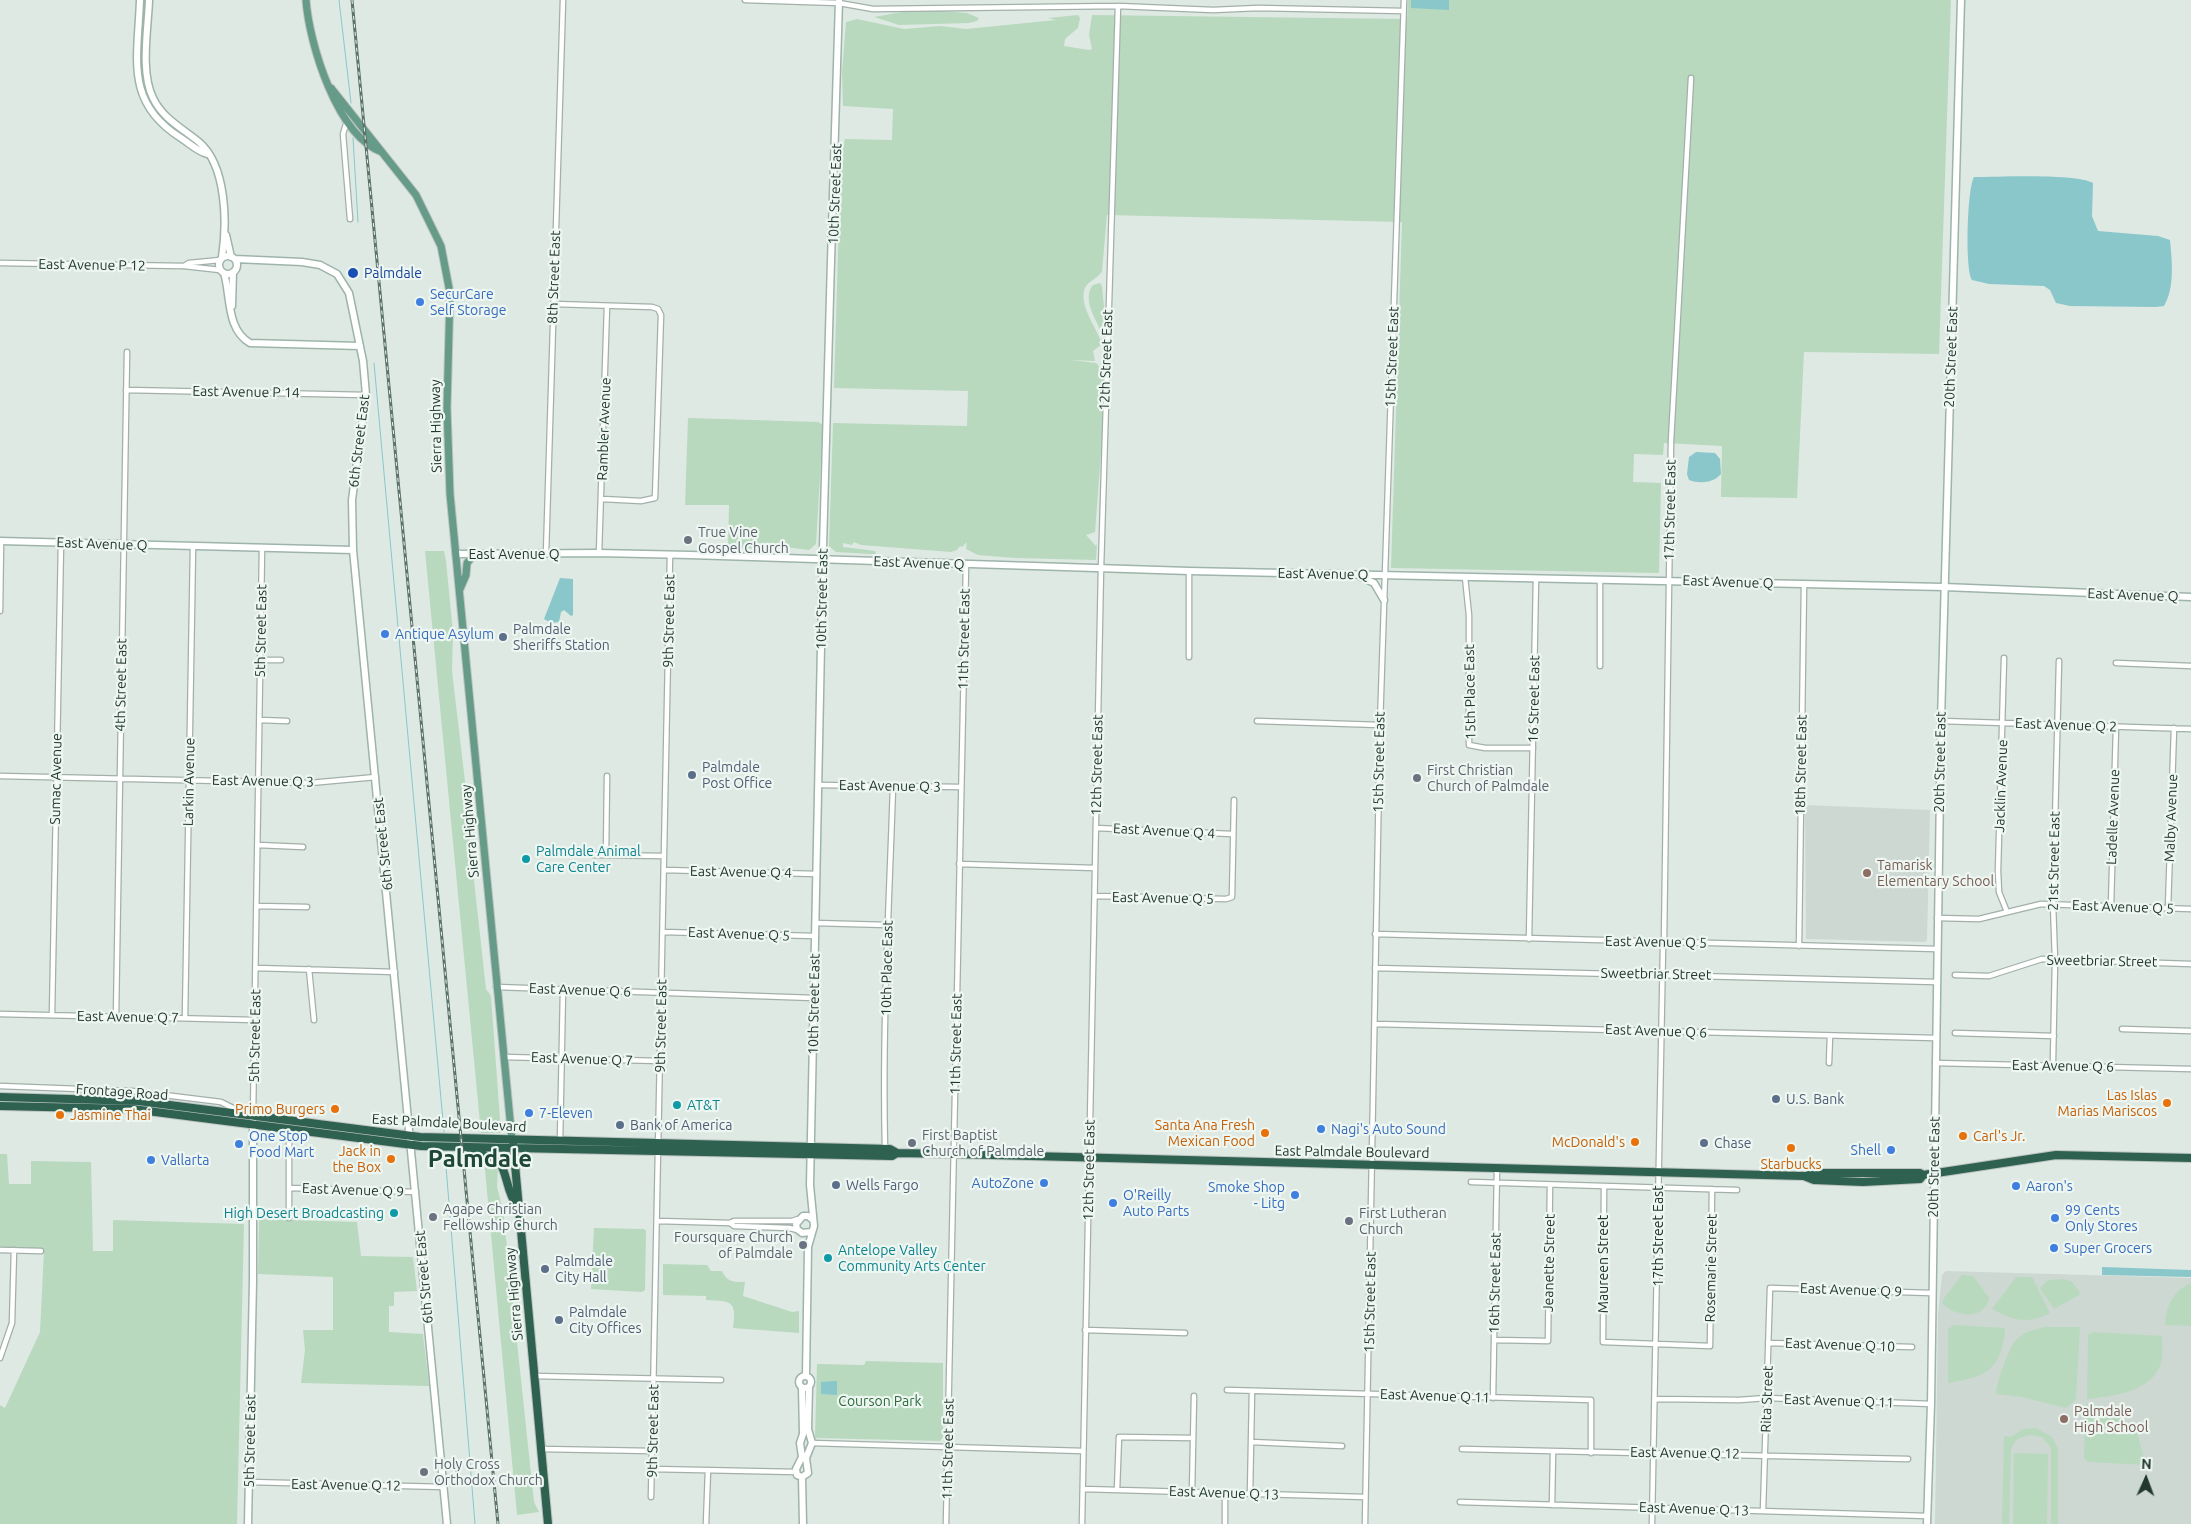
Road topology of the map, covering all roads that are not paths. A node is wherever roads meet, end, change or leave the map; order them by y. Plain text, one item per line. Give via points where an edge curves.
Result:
1 (140, 0) edge
2 (149, 0) edge
3 (306, 0) edge
4 (563, 0) edge
5 (745, 0) edge
6 (1404, 0) edge
7 (1961, 0) edge
8 (839, 1) edge
9 (1118, 6) junction
10 (1403, 11) junction
11 (1691, 78) dead end
12 (331, 88) junction
13 (347, 120) junction
14 (382, 152) junction
15 (207, 154) junction
16 (350, 219) dead end
17 (225, 226) junction
18 (233, 258) junction
19 (221, 259) junction
20 (0, 263) edge
21 (184, 266) junction
22 (222, 271) junction
23 (234, 272) junction
24 (554, 304) junction
25 (232, 306) junction
26 (607, 306) junction
27 (360, 346) junction
28 (127, 352) dead end
29 (126, 390) junction
30 (366, 395) junction
31 (602, 500) junction
32 (0, 541) edge
33 (61, 542) junction
34 (122, 544) junction
35 (193, 546) junction
36 (262, 548) junction
37 (353, 550) junction
38 (599, 553) junction
39 (456, 554) junction
40 (484, 554) junction
41 (546, 554) junction
42 (670, 554) junction
43 (823, 559) junction
44 (966, 565) junction
45 (1101, 568) junction
46 (1189, 571) junction
47 (1358, 575) junction
48 (1384, 575) junction
49 (1465, 577) junction
50 (1536, 579) junction
51 (1600, 580) junction
52 (1669, 580) junction
53 (1804, 584) junction
54 (1944, 587) junction
55 (460, 589) junction
56 (2191, 597) edge
57 (1384, 600) junction
58 (0, 611) edge
59 (1189, 657) dead end
60 (2004, 658) dead end
61 (261, 660) junction
62 (281, 660) dead end
63 (2059, 661) dead end
64 (2116, 663) dead end
65 (1600, 666) dead end
66 (2191, 666) edge
67 (260, 720) junction
68 (286, 721) dead end
69 (1257, 721) dead end
70 (1941, 721) junction
71 (2003, 723) junction
72 (2057, 724) junction
73 (1380, 725) junction
74 (2116, 727) junction
75 (2174, 728) junction
76 (2191, 729) edge
77 (1533, 748) junction
78 (0, 776) edge
79 (607, 776) dead end
80 (56, 777) junction
81 (376, 777) junction
82 (120, 779) junction
83 (190, 780) junction
84 (258, 782) junction
85 (819, 785) junction
86 (893, 787) junction
87 (960, 788) junction
88 (1234, 800) dead end
89 (1096, 828) junction
90 (1232, 834) junction
91 (258, 845) junction
92 (303, 847) dead end
93 (593, 855) dead end
94 (606, 855) junction
95 (664, 856) junction
96 (959, 864) junction
97 (1095, 868) junction
98 (664, 870) junction
99 (817, 874) junction
100 (1094, 896) junction
101 (2053, 904) junction
102 (257, 906) junction
103 (2111, 906) junction
104 (307, 907) dead end
105 (2168, 908) junction
106 (2191, 909) edge
107 (2007, 912) junction
108 (1938, 918) junction
109 (815, 923) junction
110 (888, 925) junction
111 (663, 932) junction
112 (1375, 934) junction
113 (815, 936) junction
114 (1529, 939) junction
115 (1664, 945) junction
116 (1798, 946) junction
117 (1937, 949) junction
118 (2055, 960) junction
119 (2191, 964) edge
120 (256, 968) junction
121 (1375, 968) junction
122 (309, 969) junction
123 (395, 972) junction
124 (1662, 974) junction
125 (1955, 976) dead end
126 (1936, 982) junction
127 (496, 987) junction
128 (563, 990) junction
129 (662, 993) junction
130 (814, 998) junction
131 (0, 1014) edge
132 (52, 1015) junction
133 (116, 1017) junction
134 (185, 1018) junction
135 (255, 1020) junction
136 (314, 1020) dead end
137 (1376, 1024) junction
138 (2122, 1029) dead end
139 (1661, 1031) junction
140 (2191, 1031) edge
141 (1955, 1033) dead end
142 (1830, 1036) junction
143 (2054, 1036) junction
144 (1935, 1038) junction
145 (504, 1057) junction
146 (561, 1058) junction
147 (660, 1061) junction
148 (2053, 1061) dead end
149 (1829, 1063) dead end
150 (1935, 1063) junction
151 (2191, 1069) edge
152 (0, 1086) edge
153 (0, 1097) edge
154 (0, 1106) edge
155 (236, 1115) junction
156 (253, 1121) junction
157 (289, 1131) junction
158 (411, 1136) junction
159 (560, 1141) junction
160 (513, 1144) junction
161 (412, 1146) junction
162 (467, 1147) junction
163 (659, 1147) junction
164 (886, 1149) junction
165 (811, 1151) junction
166 (897, 1153) junction
167 (954, 1154) junction
168 (2191, 1158) edge
169 (1089, 1159) junction
170 (1372, 1165) junction
171 (1497, 1168) junction
172 (1659, 1173) junction
173 (1864, 1174) junction
174 (1934, 1174) junction
175 (1806, 1176) junction
176 (1923, 1176) junction
177 (1828, 1181) junction
178 (1471, 1182) dead end
179 (1497, 1183) junction
180 (1550, 1184) junction
181 (1604, 1186) junction
182 (290, 1188) junction
183 (1659, 1188) junction
184 (1712, 1189) junction
185 (1737, 1190) dead end
186 (416, 1192) junction
187 (810, 1198) junction
188 (518, 1206) junction
189 (800, 1217) junction
190 (289, 1218) dead end
191 (813, 1220) junction
192 (658, 1221) junction
193 (730, 1223) junction
194 (800, 1232) junction
195 (811, 1232) junction
196 (808, 1247) junction
197 (0, 1250) edge
198 (14, 1250) junction
199 (41, 1251) dead end
200 (1770, 1288) joint
201 (1931, 1292) junction
202 (1085, 1330) junction
203 (1185, 1333) dead end
204 (1494, 1340) junction
205 (1768, 1343) junction
206 (1657, 1344) junction
207 (1912, 1347) dead end
208 (0, 1358) edge
209 (534, 1376) junction
210 (654, 1378) junction
211 (722, 1380) dead end
212 (1227, 1390) dead end
213 (1252, 1391) junction
214 (1368, 1394) junction
215 (1194, 1396) dead end
216 (1493, 1398) junction
217 (1767, 1398) junction
218 (1656, 1399) junction
219 (1931, 1404) junction
220 (1193, 1438) junction
221 (808, 1440) junction
222 (1251, 1442) junction
223 (948, 1446) junction
224 (1342, 1446) dead end
225 (801, 1447) junction
226 (541, 1449) junction
227 (808, 1449) junction
228 (1462, 1449) dead end
229 (652, 1451) junction
230 (1083, 1451) junction
231 (1553, 1453) junction
232 (1591, 1453) junction
233 (1654, 1453) junction
234 (1765, 1455) junction
235 (1908, 1459) dead end
236 (807, 1467) junction
237 (652, 1469) junction
238 (797, 1469) junction
239 (708, 1470) junction
240 (802, 1478) junction
241 (249, 1482) junction
242 (444, 1487) junction
243 (1083, 1489) junction
244 (1117, 1490) junction
245 (1192, 1492) junction
246 (1225, 1493) junction
247 (1250, 1494) junction
248 (651, 1497) dead end
249 (1366, 1497) junction
250 (1460, 1502) dead end
251 (1552, 1505) junction
252 (1652, 1507) junction
253 (1763, 1511) junction
254 (1927, 1516) junction
255 (248, 1524) edge
256 (447, 1524) edge
257 (548, 1524) edge
258 (706, 1524) edge
259 (803, 1524) edge
260 (946, 1524) edge
261 (1082, 1524) edge
262 (1225, 1524) edge
263 (1365, 1524) edge
264 (1652, 1524) edge
265 (1927, 1524) edge

1 - 15 street via 138,73 144,101 165,128
2 - 15 street via 146,68 152,97 165,116 204,146
3 - 12 main road, Sierra Highway via 315,52
4 - 24 street, 8th Street East
5 - 8 street
6 - 10 street, 15th Street East
7 - 54 street, 20th Street East
8 - 9 street via 873,8
8 - 43 street, 10th Street East
9 - 10 street
9 - 45 street, 12th Street East
10 - 48 street, 15th Street East
11 - 52 street, 17th Street East via 1671,441
12 - 13 main road, Sierra Highway via 333,98
12 - 14 main road, Sierra Highway
13 - 14 main road, Sierra Highway via 375,150
13 - 16 street via 343,134
14 - 39 main road, Sierra Highway via 416,194 432,223 446,268 450,316 448,460
15 - 17 street via 221,182
17 - 18 street
17 - 19 street
18 - 19 street, 6th Street East
18 - 23 street via 237,264
18 - 27 street, 6th Street East via 313,263 337,274 349,293
19 - 21 street, East Avenue P 12
19 - 22 street
20 - 21 street, East Avenue P 12
21 - 22 street, East Avenue P 12
22 - 23 street
22 - 25 street
23 - 25 street
24 - 26 street
24 - 41 street, 8th Street East
25 - 27 street via 238,333 250,342
26 - 31 street, Rambler Avenue
26 - 31 street via 652,306 661,315 656,493 650,501
27 - 30 street, 6th Street East
28 - 29 street, 4th Street East
29 - 30 street, East Avenue P 14
29 - 34 street, 4th Street East
30 - 37 street, 6th Street East via 352,500
31 - 38 street, Rambler Avenue
32 - 33 street, East Avenue Q
32 - 58 street
33 - 34 street, East Avenue Q
33 - 80 street, Sumac Avenue
34 - 35 street, East Avenue Q
34 - 82 street, 4th Street East
35 - 36 street, East Avenue Q
35 - 83 street, Larkin Avenue
36 - 37 street, East Avenue Q
36 - 61 street, 5th Street East
37 - 81 street, 6th Street East
38 - 41 street, East Avenue Q
38 - 42 street, East Avenue Q
39 - 40 street, East Avenue Q
39 - 55 main road, Sierra Highway
40 - 41 street, East Avenue Q
40 - 55 main road via 472,557 467,563
42 - 43 street, East Avenue Q
42 - 95 street, 9th Street East
43 - 44 street, East Avenue Q
43 - 85 street, 10th Street East
44 - 45 street, East Avenue Q
44 - 87 street, 11th Street East
45 - 46 street, East Avenue Q
45 - 89 street, 12th Street East
46 - 47 street, East Avenue Q
46 - 59 street
47 - 48 street, East Avenue Q
47 - 57 street via 1374,584
48 - 49 street, East Avenue Q
48 - 57 street, 15th Street East
49 - 50 street, East Avenue Q
49 - 77 street, 15th Place East via 1469,615 1469,745
50 - 51 street, East Avenue Q
50 - 77 street, 16 Street East
51 - 52 street, East Avenue Q
51 - 65 street
52 - 53 street, East Avenue Q
52 - 115 street, 17th Street East
53 - 54 street, East Avenue Q
53 - 116 street, 18th Street East
54 - 56 street, East Avenue Q
54 - 70 street, 20th Street East
55 - 127 main road, Sierra Highway
57 - 73 street, 15th Street East
60 - 71 street, Jacklin Avenue
61 - 62 street
61 - 67 street, 5th Street East
63 - 72 street, 21st Street East
64 - 66 street
67 - 68 street
67 - 84 street, 5th Street East
69 - 73 street
70 - 71 street, East Avenue Q 2
70 - 108 street, 20th Street East
71 - 72 street, East Avenue Q 2
71 - 107 street, Jacklin Avenue via 1998,878 1999,892
72 - 74 street, East Avenue Q 2
72 - 101 street, 21st Street East
73 - 112 street, 15th Street East
74 - 75 street, East Avenue Q 2
74 - 103 street, Ladelle Avenue
75 - 76 street, East Avenue Q 2
75 - 105 street, Malby Avenue
77 - 114 street, 16 Street East
78 - 80 street, East Avenue Q 3
79 - 94 street
80 - 82 street, East Avenue Q 3
80 - 132 street, Sumac Avenue
81 - 84 street, East Avenue Q 3 via 310,783
81 - 123 street, 6th Street East
82 - 83 street, East Avenue Q 3
82 - 133 street, 4th Street East
83 - 84 street, East Avenue Q 3
83 - 134 street, Larkin Avenue
84 - 91 street, 5th Street East
85 - 86 street, East Avenue Q 3
85 - 99 street, 10th Street East
86 - 87 street, East Avenue Q 3
86 - 110 street, 10th Place East
87 - 96 street, 11th Street East
88 - 90 street
89 - 90 street, East Avenue Q 4
89 - 97 street, 12th Street East
90 - 100 street, East Avenue Q 5 via 1232,897
91 - 92 street
91 - 102 street, 5th Street East
93 - 94 street
94 - 95 street
95 - 98 street, 9th Street East
96 - 97 street
96 - 167 street, 11th Street East
97 - 100 street, 12th Street East
98 - 99 street, East Avenue Q 4
98 - 111 street, 9th Street East
99 - 109 street, 10th Street East
100 - 169 street, 12th Street East
101 - 103 street, East Avenue Q 5
101 - 107 street, East Avenue Q 5 via 2030,905
101 - 118 street, 21st Street East
102 - 104 street
102 - 120 street, 5th Street East
103 - 105 street, East Avenue Q 5
105 - 106 street, East Avenue Q 5
107 - 108 street, East Avenue Q 5 via 1979,919
108 - 117 street, 20th Street East
109 - 110 street
109 - 113 street, 10th Street East
110 - 164 street, 10th Place East
111 - 113 street, East Avenue Q 5
111 - 129 street, 9th Street East
112 - 114 street, East Avenue Q 5
112 - 121 street, 15th Street East
113 - 130 street, 10th Street East
114 - 115 street, East Avenue Q 5
115 - 116 street, East Avenue Q 5
115 - 124 street, 17th Street East
116 - 117 street, East Avenue Q 5
117 - 126 street, 20th Street East
118 - 119 street, Sweetbriar Street
118 - 125 street, Sweetbriar Street via 2042,959 1988,976
118 - 143 street, 21st Street East
120 - 122 street
120 - 135 street, 5th Street East
121 - 124 street, Sweetbriar Street
121 - 137 street, 15th Street East
122 - 123 street
122 - 136 street
123 - 158 street, 6th Street East
124 - 126 street, Sweetbriar Street
124 - 139 street, 17th Street East
126 - 144 street, 20th Street East
127 - 128 street, East Avenue Q 6
127 - 145 main road, Sierra Highway
128 - 129 street, East Avenue Q 6
128 - 146 street
129 - 130 street, East Avenue Q 6
129 - 147 street, 9th Street East
130 - 165 street, 10th Street East
131 - 132 street, East Avenue Q 7
132 - 133 street, East Avenue Q 7
133 - 134 street, East Avenue Q 7
134 - 135 street, East Avenue Q 7
135 - 156 street, 5th Street East
137 - 139 street, East Avenue Q 6
137 - 170 street, 15th Street East
138 - 140 street
139 - 142 street, East Avenue Q 6
139 - 172 street, 17th Street East
141 - 143 street
142 - 144 street, East Avenue Q 6
142 - 149 street
143 - 148 street, 21st Street East
144 - 150 street, 20th Street East
145 - 146 street, East Avenue Q 7
145 - 160 main road, Sierra Highway
146 - 147 street, East Avenue Q 7
146 - 159 street
147 - 163 street, 9th Street East
150 - 151 street, East Avenue Q 6
150 - 174 street, 20th Street East
152 - 155 street, Frontage Road via 164,1094 221,1102 236,1109
153 - 155 highway, East Palmdale Boulevard via 138,1101
154 - 156 highway, East Palmdale Boulevard via 126,1109
155 - 156 highway, East Palmdale Boulevard
156 - 157 highway, East Palmdale Boulevard
156 - 158 highway, East Palmdale Boulevard
156 - 241 street, 5th Street East
157 - 161 highway, East Palmdale Boulevard
157 - 182 street
158 - 160 highway, East Palmdale Boulevard
158 - 161 street, 6th Street East
159 - 160 highway, East Palmdale Boulevard
159 - 163 highway, East Palmdale Boulevard
160 - 162 highway, East Palmdale Boulevard
160 - 163 highway, East Palmdale Boulevard
160 - 188 highway, Sierra Highway
161 - 162 highway, East Palmdale Boulevard
161 - 186 street, 6th Street East
162 - 188 highway via 498,1159 509,1194
163 - 165 highway, East Palmdale Boulevard
163 - 192 street, 9th Street East
164 - 165 highway, East Palmdale Boulevard
164 - 166 highway, East Palmdale Boulevard
165 - 166 highway, East Palmdale Boulevard via 892,1156
165 - 187 street, 10th Street East
166 - 167 highway, East Palmdale Boulevard
167 - 169 highway, East Palmdale Boulevard
167 - 223 street, 11th Street East
168 - 174 highway, East Palmdale Boulevard via 2056,1155
169 - 170 highway, East Palmdale Boulevard
169 - 202 street, 12th Street East
170 - 171 highway, East Palmdale Boulevard
170 - 214 street, 15th Street East
171 - 172 highway, East Palmdale Boulevard
171 - 179 street, 16th Street East
172 - 175 highway, East Palmdale Boulevard
172 - 183 street, 17th Street East
173 - 175 highway, East Palmdale Boulevard via 1812,1173
173 - 176 highway, East Palmdale Boulevard via 1920,1172
173 - 177 highway via 1835,1177
174 - 176 highway, East Palmdale Boulevard
174 - 201 street, 20th Street East
175 - 177 highway, East Palmdale Boulevard
176 - 177 highway, East Palmdale Boulevard via 1886,1182
178 - 179 street
179 - 180 street
179 - 204 street, 16th Street East
180 - 181 street
180 - 204 street, Jeanette Street via 1548,1341
181 - 183 street
181 - 206 street, Maureen Street via 1603,1342
182 - 186 street, East Avenue Q 9
182 - 190 street
183 - 184 street
183 - 206 street, 17th Street East
184 - 185 street
184 - 206 street, Rosemarie Street via 1710,1346
186 - 242 street, 6th Street East
187 - 189 street, 10th Street East
187 - 191 street, 10th Street East
188 - 209 highway, Sierra Highway
189 - 191 street via 808,1216
189 - 193 street via 792,1221 734,1220
189 - 194 street via 796,1224
191 - 195 street
192 - 193 street
192 - 210 street, 9th Street East
193 - 194 street via 734,1226 789,1228
194 - 195 street
194 - 196 street
195 - 196 street
196 - 221 street via 806,1375 810,1379 805,1388
197 - 198 street
198 - 199 street
198 - 208 street via 12,1323
200 - 201 street, East Avenue Q 9
200 - 205 street, Rita Street
201 - 219 street, 20th Street East
202 - 203 street
202 - 230 street, 12th Street East
204 - 216 street, 16th Street East
205 - 207 street, East Avenue Q 10
205 - 217 street, Rita Street
206 - 218 street, 17th Street East
209 - 210 street
209 - 226 highway, Sierra Highway
210 - 211 street
210 - 229 street, 9th Street East
212 - 213 street, East Avenue Q 11
213 - 214 street, East Avenue Q 11
213 - 222 street
214 - 216 street, East Avenue Q 11
214 - 249 street, 15th Street East
215 - 220 street
216 - 232 street, East Avenue Q 11 via 1591,1400
217 - 218 street, East Avenue Q 11
217 - 219 street, East Avenue Q 11
217 - 234 street, Rita Street
218 - 233 street, 17th Street East
219 - 254 street, 20th Street East
220 - 244 street via 1119,1437
220 - 245 street
221 - 223 street
221 - 225 street
221 - 227 street
222 - 224 street
222 - 247 street
223 - 230 street
223 - 260 street, 11th Street East
225 - 227 street
225 - 238 street
226 - 229 street
226 - 257 highway, Sierra Highway
227 - 236 street
228 - 231 street, East Avenue Q 12
229 - 237 street, 9th Street East
230 - 243 street, 12th Street East
231 - 232 street, East Avenue Q 12
231 - 251 street
232 - 233 street, East Avenue Q 12
233 - 234 street, East Avenue Q 12
233 - 252 street, 17th Street East
234 - 235 street, East Avenue Q 12
234 - 253 street, Rita Street
236 - 238 street
236 - 240 street via 807,1475
237 - 239 street
237 - 248 street, 9th Street East
238 - 239 street
238 - 240 street
239 - 258 street
240 - 259 street
241 - 242 street, East Avenue Q 12
241 - 255 street, 5th Street East
242 - 256 street, 6th Street East
243 - 244 street, East Avenue Q 13
243 - 261 street, 12th Street East
244 - 245 street, East Avenue Q 13
245 - 246 street, East Avenue Q 13
246 - 247 street, East Avenue Q 13
246 - 262 street
247 - 249 street, East Avenue Q 13
249 - 263 street, 15th Street East
250 - 251 street, East Avenue Q 13
251 - 252 street, East Avenue Q 13
252 - 253 street, East Avenue Q 13
252 - 264 street, 17th Street East
253 - 254 street, East Avenue Q 13
254 - 265 street, 20th Street East

